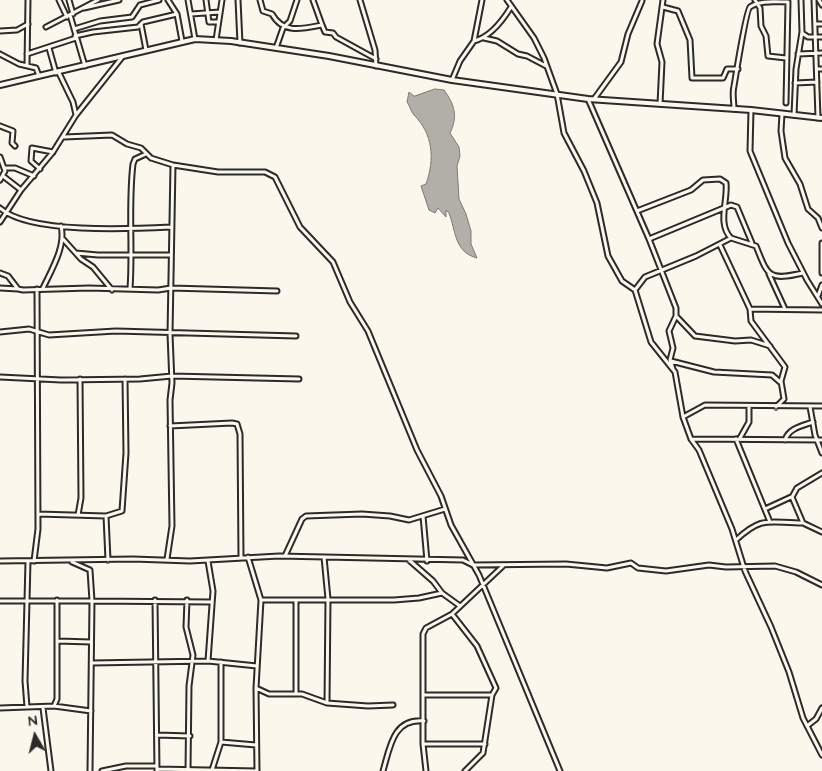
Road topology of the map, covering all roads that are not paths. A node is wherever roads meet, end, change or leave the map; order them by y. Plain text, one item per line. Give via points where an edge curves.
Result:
1 (28, 0) edge
2 (60, 0) edge
3 (69, 0) edge
4 (98, 0) edge
5 (120, 0) edge
6 (159, 0) edge
7 (168, 0) edge
8 (188, 0) edge
9 (206, 0) edge
10 (222, 0) edge
11 (238, 0) edge
12 (260, 0) edge
13 (297, 0) edge
14 (313, 0) edge
15 (360, 0) edge
16 (482, 0) edge
17 (507, 0) edge
18 (663, 0) edge
19 (801, 0) edge
20 (814, 0) edge
21 (819, 0) edge
22 (642, 1) dead end
23 (772, 1) edge
24 (788, 1) edge
25 (755, 2) edge
26 (822, 5) edge
27 (512, 7) junction
28 (663, 7) junction
29 (81, 9) junction
30 (816, 10) junction
31 (822, 10) edge
32 (207, 12) junction
33 (220, 12) junction
34 (177, 14) junction
35 (191, 14) junction
36 (70, 15) junction
37 (218, 22) junction
38 (28, 23) junction
39 (141, 24) junction
40 (816, 24) junction
41 (822, 24) edge
42 (322, 25) junction
43 (46, 27) dead end
44 (284, 28) junction
45 (74, 29) junction
46 (0, 32) edge
47 (802, 32) junction
48 (76, 37) junction
49 (816, 37) junction
50 (822, 37) edge
51 (484, 38) junction
52 (195, 39) junction
53 (216, 40) junction
54 (182, 41) junction
55 (474, 41) junction
56 (240, 42) junction
57 (49, 48) junction
58 (276, 48) junction
59 (146, 50) junction
60 (816, 53) junction
61 (822, 53) edge
62 (0, 54) edge
63 (27, 54) junction
64 (798, 54) junction
65 (124, 56) junction
66 (786, 58) junction
67 (376, 59) junction
68 (27, 65) junction
69 (85, 66) junction
70 (376, 66) junction
71 (547, 66) junction
72 (738, 69) junction
73 (817, 69) junction
74 (822, 69) edge
75 (57, 73) junction
76 (39, 77) junction
77 (452, 80) junction
78 (819, 82) edge
79 (795, 83) junction
80 (0, 85) edge
81 (557, 94) junction
82 (588, 99) junction
83 (594, 99) junction
84 (786, 103) dead end
85 (660, 104) junction
86 (734, 109) junction
87 (751, 110) junction
88 (782, 114) junction
89 (76, 115) junction
90 (794, 115) junction
91 (820, 118) edge
92 (0, 126) edge
93 (64, 137) junction
94 (15, 146) dead end
95 (53, 152) junction
96 (146, 154) junction
97 (0, 157) edge
98 (173, 165) junction
99 (5, 168) junction
100 (40, 169) junction
101 (3, 176) junction
102 (34, 176) junction
103 (0, 180) edge
104 (22, 190) junction
105 (0, 208) edge
106 (724, 208) junction
107 (637, 211) junction
108 (6, 214) junction
109 (816, 216) junction
110 (822, 216) edge
111 (0, 222) edge
112 (61, 226) junction
113 (171, 227) junction
114 (822, 228) edge
115 (130, 229) junction
116 (731, 238) junction
117 (63, 239) junction
118 (649, 239) junction
119 (752, 243) junction
120 (822, 243) edge
121 (720, 245) junction
122 (76, 253) junction
123 (132, 254) junction
124 (171, 255) junction
125 (662, 269) junction
126 (0, 273) edge
127 (803, 273) junction
128 (822, 273) edge
129 (770, 274) junction
130 (822, 285) edge
131 (0, 288) edge
132 (42, 288) junction
133 (171, 288) junction
134 (18, 289) junction
135 (37, 289) junction
136 (130, 289) junction
137 (112, 290) junction
138 (635, 290) junction
139 (277, 291) dead end
140 (818, 296) junction
141 (822, 304) edge
142 (750, 309) junction
143 (785, 309) junction
144 (822, 310) edge
145 (676, 316) junction
146 (38, 331) junction
147 (0, 332) edge
148 (170, 334) junction
149 (296, 336) dead end
150 (770, 346) junction
151 (670, 360) junction
152 (675, 372) junction
153 (172, 376) junction
154 (0, 377) edge
155 (80, 379) junction
156 (125, 379) junction
157 (299, 379) dead end
158 (39, 380) junction
159 (781, 382) junction
160 (749, 406) junction
161 (822, 406) edge
162 (774, 407) junction
163 (810, 407) junction
164 (683, 418) junction
165 (813, 422) junction
166 (170, 426) junction
167 (691, 439) junction
168 (738, 439) junction
169 (785, 440) junction
170 (820, 440) edge
171 (822, 453) edge
172 (822, 473) edge
173 (822, 479) edge
174 (792, 497) junction
175 (446, 509) junction
176 (765, 509) junction
177 (38, 514) junction
178 (78, 515) junction
179 (106, 516) junction
180 (423, 516) junction
181 (770, 522) junction
182 (803, 523) junction
183 (822, 532) edge
184 (736, 540) junction
185 (285, 556) junction
186 (241, 557) junction
187 (248, 557) junction
188 (324, 557) junction
189 (408, 559) junction
190 (108, 560) junction
191 (167, 560) junction
192 (0, 561) edge
193 (28, 561) junction
194 (34, 561) junction
195 (72, 561) junction
196 (208, 561) junction
197 (428, 561) junction
198 (473, 565) junction
199 (504, 565) junction
200 (743, 566) junction
201 (482, 584) junction
202 (822, 585) edge
203 (442, 593) junction
204 (328, 599) junction
205 (0, 600) edge
206 (27, 600) junction
207 (58, 600) junction
208 (155, 600) junction
209 (187, 600) junction
210 (261, 600) junction
211 (296, 600) junction
212 (92, 601) junction
213 (211, 602) junction
214 (460, 606) junction
215 (452, 614) junction
216 (58, 641) junction
217 (91, 642) junction
218 (208, 661) junction
219 (156, 662) junction
220 (192, 662) junction
221 (221, 662) junction
222 (92, 663) junction
223 (257, 666) junction
224 (256, 688) junction
225 (296, 693) junction
226 (492, 694) junction
227 (424, 695) junction
228 (328, 703) junction
229 (393, 704) dead end
230 (54, 706) junction
231 (27, 707) junction
232 (0, 708) edge
233 (43, 708) junction
234 (822, 708) edge
235 (91, 711) junction
236 (424, 721) junction
237 (807, 726) junction
238 (157, 735) junction
239 (190, 736) junction
240 (220, 742) junction
241 (423, 744) junction
242 (484, 744) junction
243 (256, 745) junction
244 (822, 755) edge
245 (157, 769) edge
246 (188, 770) edge
247 (212, 770) edge
248 (52, 771) edge
249 (90, 771) edge
250 (102, 771) edge
251 (219, 771) edge
252 (257, 771) edge
253 (383, 771) edge
254 (426, 771) edge
255 (465, 771) edge
256 (560, 771) edge

1 - 38 street
2 - 36 street
3 - 36 street
4 - 29 street
5 - 29 street
6 - 45 street via 140,5 132,17 100,21
7 - 34 street
8 - 35 street
9 - 32 street
10 - 33 street
11 - 56 street
12 - 44 street via 262,11 272,14
13 - 44 street
14 - 42 street
15 - 67 street
16 - 55 street
17 - 27 street
18 - 28 street
19 - 47 street
20 - 30 street
21 - 26 street
22 - 83 street via 621,62
23 - 24 street
23 - 25 street
24 - 66 street
25 - 66 street via 760,9 768,56
25 - 72 street via 747,10
27 - 51 street via 502,22
27 - 71 street via 534,38
28 - 72 street via 678,11 683,21 690,40 692,78 723,78 727,69
28 - 85 street via 658,40 662,62
29 - 36 street
30 - 31 street
30 - 40 street
32 - 33 street
32 - 35 street
32 - 37 street via 209,22
33 - 37 street
34 - 39 street
34 - 54 street
35 - 52 street
36 - 43 street
36 - 45 street
37 - 53 street
38 - 46 street via 17,30
38 - 63 street
39 - 48 street
39 - 59 street
40 - 41 street
40 - 49 street
42 - 44 street
42 - 67 street via 325,32 333,33
44 - 58 street
45 - 48 street
47 - 49 street via 807,37
47 - 64 street
48 - 57 street
48 - 69 street
49 - 50 street
49 - 60 street
51 - 55 street
51 - 71 street via 497,41
52 - 53 street
52 - 54 street
53 - 56 street
54 - 59 street
55 - 77 street
56 - 58 street
57 - 63 street
57 - 75 street
58 - 70 street
59 - 65 street
60 - 61 street
60 - 64 street
60 - 73 street
62 - 68 street
63 - 68 street
64 - 79 street
65 - 69 street
65 - 89 street
66 - 84 street
67 - 70 street
68 - 76 street via 36,68
69 - 75 street
70 - 77 street
71 - 81 street
72 - 86 street
73 - 74 street
73 - 78 street
75 - 76 street
75 - 89 street via 73,102
76 - 80 street
77 - 81 street
78 - 79 street
78 - 91 street
79 - 90 street
81 - 82 street
81 - 138 street via 564,133 597,203 608,256 622,280
82 - 83 street
82 - 107 street
83 - 85 street
85 - 86 street
86 - 87 street
87 - 88 street
87 - 127 street via 750,151
88 - 90 street
88 - 109 street via 785,158 800,184 808,209
89 - 93 street
90 - 91 street
92 - 94 street via 13,131 12,143
93 - 95 street
93 - 96 street via 112,135 140,147
95 - 100 street
95 - 100 street via 32,148 31,161
96 - 98 street
96 - 115 street via 135,159 133,164
97 - 99 street
98 - 113 street
98 - 175 street via 218,172 265,172 275,177 300,227 333,262 350,302 368,331 412,440
99 - 101 street
99 - 102 street via 15,168
100 - 102 street
101 - 103 street
101 - 104 street
102 - 104 street
104 - 108 street
105 - 108 street
106 - 107 street via 726,184 720,179 710,178 691,190
106 - 116 street via 725,229
106 - 118 street
106 - 119 street via 731,204 737,207
107 - 118 street
108 - 111 street
108 - 112 street
109 - 110 street
109 - 114 street
112 - 115 street
112 - 117 street
113 - 115 street
113 - 124 street
115 - 123 street
116 - 119 street
116 - 121 street
117 - 122 street
117 - 132 street
118 - 125 street
119 - 129 street via 764,269
120 - 128 street
121 - 125 street
121 - 142 street
122 - 123 street
122 - 137 street
123 - 124 street
123 - 136 street
124 - 133 street
125 - 138 street via 645,277
125 - 145 street
126 - 134 street via 8,276
127 - 129 street via 790,276
127 - 140 street
129 - 143 street
130 - 140 street
131 - 134 street
132 - 135 street
132 - 137 street
133 - 136 street
133 - 139 street
133 - 148 street
134 - 135 street
135 - 146 street
136 - 137 street
138 - 152 street via 651,342
140 - 141 street
142 - 143 street
142 - 150 street via 751,321
143 - 144 street
145 - 150 street via 694,336 751,340
145 - 151 street via 669,328 673,348
146 - 147 street
146 - 148 street via 49,335 113,331
146 - 158 street
148 - 149 street
148 - 153 street
150 - 159 street via 785,367
151 - 152 street
151 - 159 street via 714,372 772,375
152 - 164 street
153 - 156 street
153 - 157 street
153 - 166 street
154 - 158 street
155 - 156 street
155 - 158 street
155 - 178 street
156 - 179 street via 124,500 122,511
158 - 177 street
159 - 162 street via 784,399
160 - 162 street
160 - 164 street via 705,405
160 - 168 street via 748,425
161 - 163 street
162 - 163 street
163 - 165 street
164 - 167 street
165 - 169 street via 794,429
165 - 170 street
166 - 186 street via 237,424 240,434
166 - 191 street via 172,526
167 - 168 street
167 - 184 street via 702,457
168 - 169 street
168 - 176 street
169 - 170 street
170 - 171 street
172 - 173 street
172 - 174 street via 797,488
174 - 176 street
174 - 182 street
175 - 180 street
175 - 198 street
176 - 181 street
177 - 178 street
177 - 194 street
178 - 179 street
179 - 190 street
180 - 185 street via 409,520 372,515 306,516
180 - 197 street
181 - 182 street
181 - 184 street via 752,526
182 - 183 street
184 - 200 street
185 - 187 street
185 - 188 street
186 - 187 street
186 - 196 street
187 - 210 street
188 - 189 street
188 - 204 street
189 - 197 street
189 - 203 street
190 - 191 street
190 - 195 street
191 - 196 street
192 - 193 street
193 - 194 street
193 - 206 street
194 - 195 street
195 - 212 street via 90,570
196 - 213 street via 212,578
197 - 198 street via 462,560
198 - 199 street
198 - 201 street
199 - 200 street via 583,564 607,568 631,563 638,568 666,571 709,565
199 - 201 street
200 - 202 street via 774,566 796,572
200 - 237 street via 771,626
201 - 214 street
201 - 256 street
203 - 204 street via 394,600
203 - 214 street
204 - 211 street
204 - 228 street
205 - 206 street
206 - 207 street
206 - 231 street via 24,681
207 - 212 street
207 - 216 street
208 - 209 street
208 - 212 street
208 - 219 street
209 - 213 street
209 - 220 street via 186,627
210 - 211 street
210 - 223 street
211 - 225 street
212 - 217 street
213 - 218 street
214 - 215 street
215 - 226 street via 476,646 495,683
215 - 227 street via 426,628 423,634
216 - 217 street
216 - 230 street via 58,699
217 - 222 street
218 - 220 street
218 - 221 street
219 - 220 street
219 - 222 street
219 - 238 street
220 - 239 street
221 - 223 street
221 - 240 street
222 - 235 street
223 - 224 street
224 - 225 street via 270,694
224 - 243 street
225 - 228 street
226 - 227 street
226 - 242 street
227 - 236 street
228 - 229 street
230 - 233 street
230 - 235 street
231 - 232 street
231 - 233 street
233 - 248 street
234 - 237 street
235 - 249 street
236 - 241 street
236 - 253 street via 408,722 396,731
237 - 244 street
238 - 239 street
238 - 245 street
239 - 246 street
240 - 243 street
240 - 247 street
241 - 242 street
241 - 254 street
242 - 255 street via 483,753
243 - 252 street
245 - 246 street
245 - 250 street via 126,766
246 - 247 street
247 - 251 street
251 - 252 street

